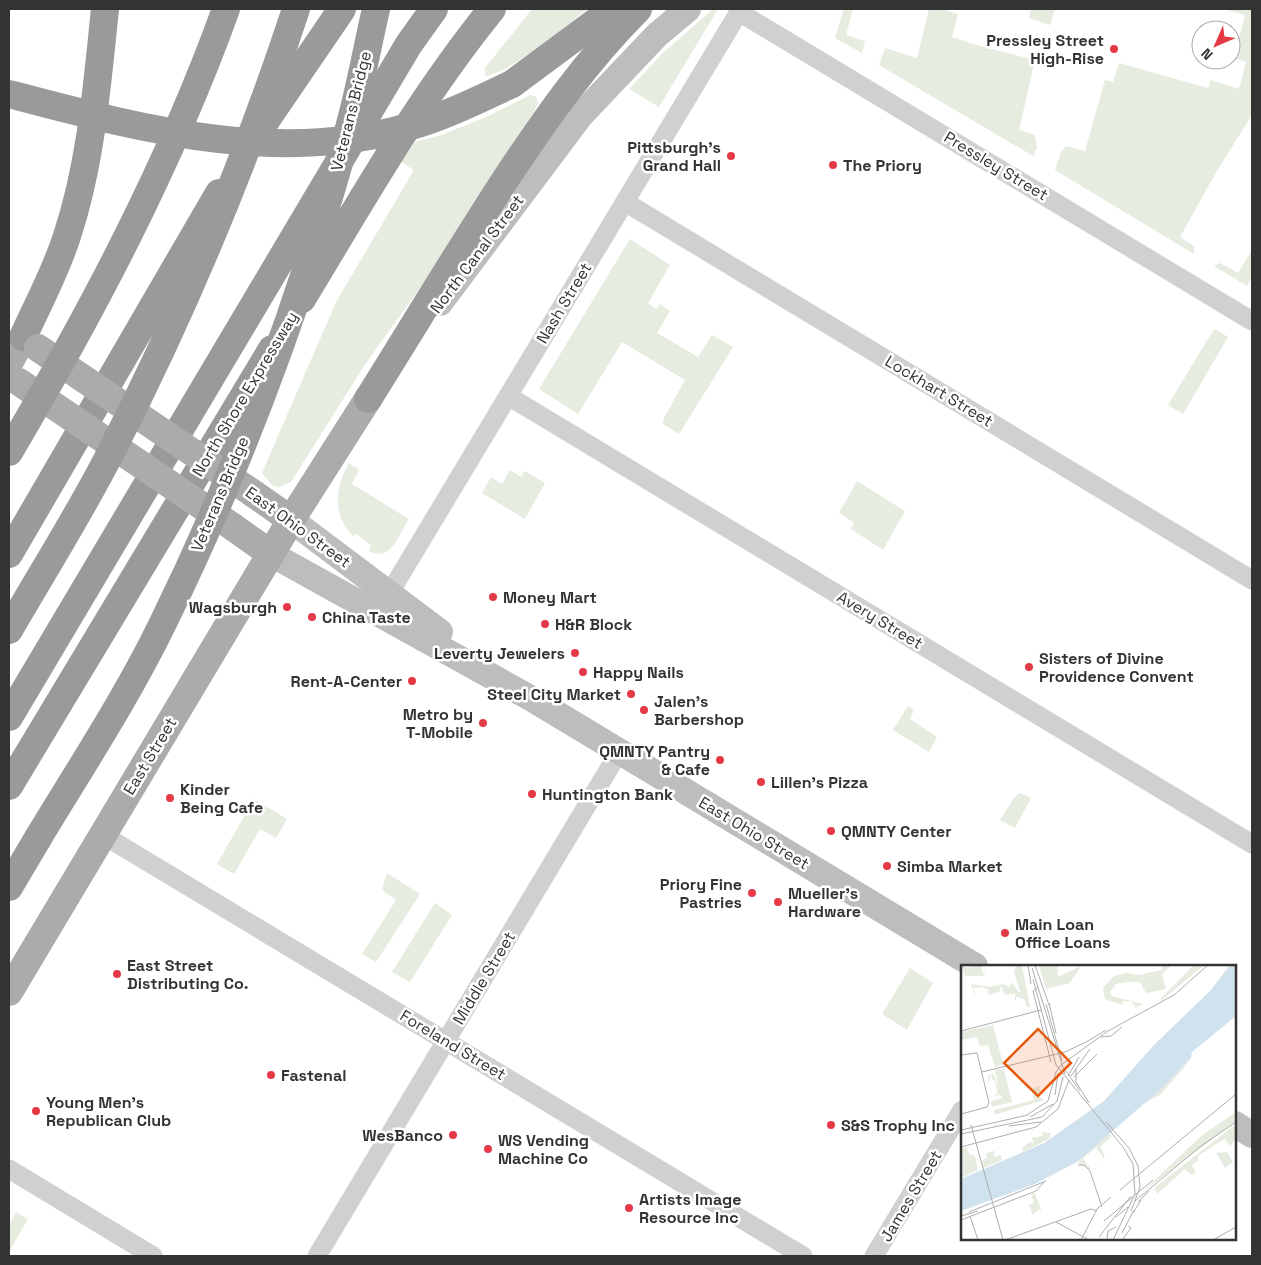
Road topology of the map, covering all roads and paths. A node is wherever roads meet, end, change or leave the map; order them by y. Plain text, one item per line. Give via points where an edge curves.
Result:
1 (105, 9) edge
2 (226, 9) edge
3 (296, 9) edge
4 (342, 9) edge
5 (376, 9) edge
6 (434, 9) edge
7 (492, 9) edge
8 (613, 9) edge
9 (638, 9) edge
10 (688, 9) edge
11 (739, 12) joint
12 (9, 94) edge
13 (625, 202) junction
14 (1252, 321) edge
15 (23, 338) edge
16 (12, 373) edge
17 (508, 396) junction
18 (368, 399) junction
19 (9, 452) edge
20 (291, 520) junction
21 (9, 554) edge
22 (271, 554) junction
23 (1252, 580) edge
24 (389, 594) junction
25 (9, 630) edge
26 (534, 700) junction
27 (9, 717) edge
28 (619, 752) junction
29 (9, 786) edge
30 (103, 835) junction
31 (1252, 844) edge
32 (9, 887) edge
33 (972, 965) edge
34 (9, 992) edge
35 (446, 1041) junction
36 (961, 1112) edge
37 (1236, 1125) edge
38 (1252, 1135) edge
39 (9, 1169) edge
40 (153, 1256) edge
41 (317, 1256) edge
42 (803, 1256) edge
43 (874, 1256) edge

1 - 15 highway via 85,171 67,237
2 - 19 highway, bridge via 190,103 141,213
3 - 25 highway, bridge via 223,210 167,338 110,454
4 - 21 highway via 223,186
5 - 32 highway, Veterans Bridge, bridge via 350,126 314,247 274,365 206,530 162,624 121,700
6 - 27 highway via 409,44
7 - 29 highway, North Shore Expressway via 456,52 423,100
8 - 12 highway, bridge via 512,84 420,124 366,137 310,144 232,142 152,129
9 - 18 highway via 583,69 548,116
10 - 18 main road, North Canal Street via 657,35 581,115
11 - 13 street, Nash Street
11 - 14 street, Pressley Street
13 - 17 street, Nash Street
13 - 23 street, Lockhart Street
15 - 16 main road
15 - 20 main road, East Ohio Street, bridge
16 - 22 main road, East Ohio Street, bridge
17 - 24 street, Nash Street
17 - 31 street, Avery Street
18 - 20 main road, North Canal Street
20 - 22 main road, East Street
20 - 24 main road, East Ohio Street
22 - 26 main road, East Ohio Street
22 - 30 main road, East Street
24 - 26 main road, East Ohio Street
26 - 28 main road, East Ohio Street
28 - 33 main road, East Ohio Street
28 - 35 street, Middle Street
30 - 34 main road, East Street
30 - 35 street, Foreland Street
35 - 41 street, Middle Street
35 - 42 street, Foreland Street
36 - 43 street, James Street
37 - 38 main road
39 - 40 street

